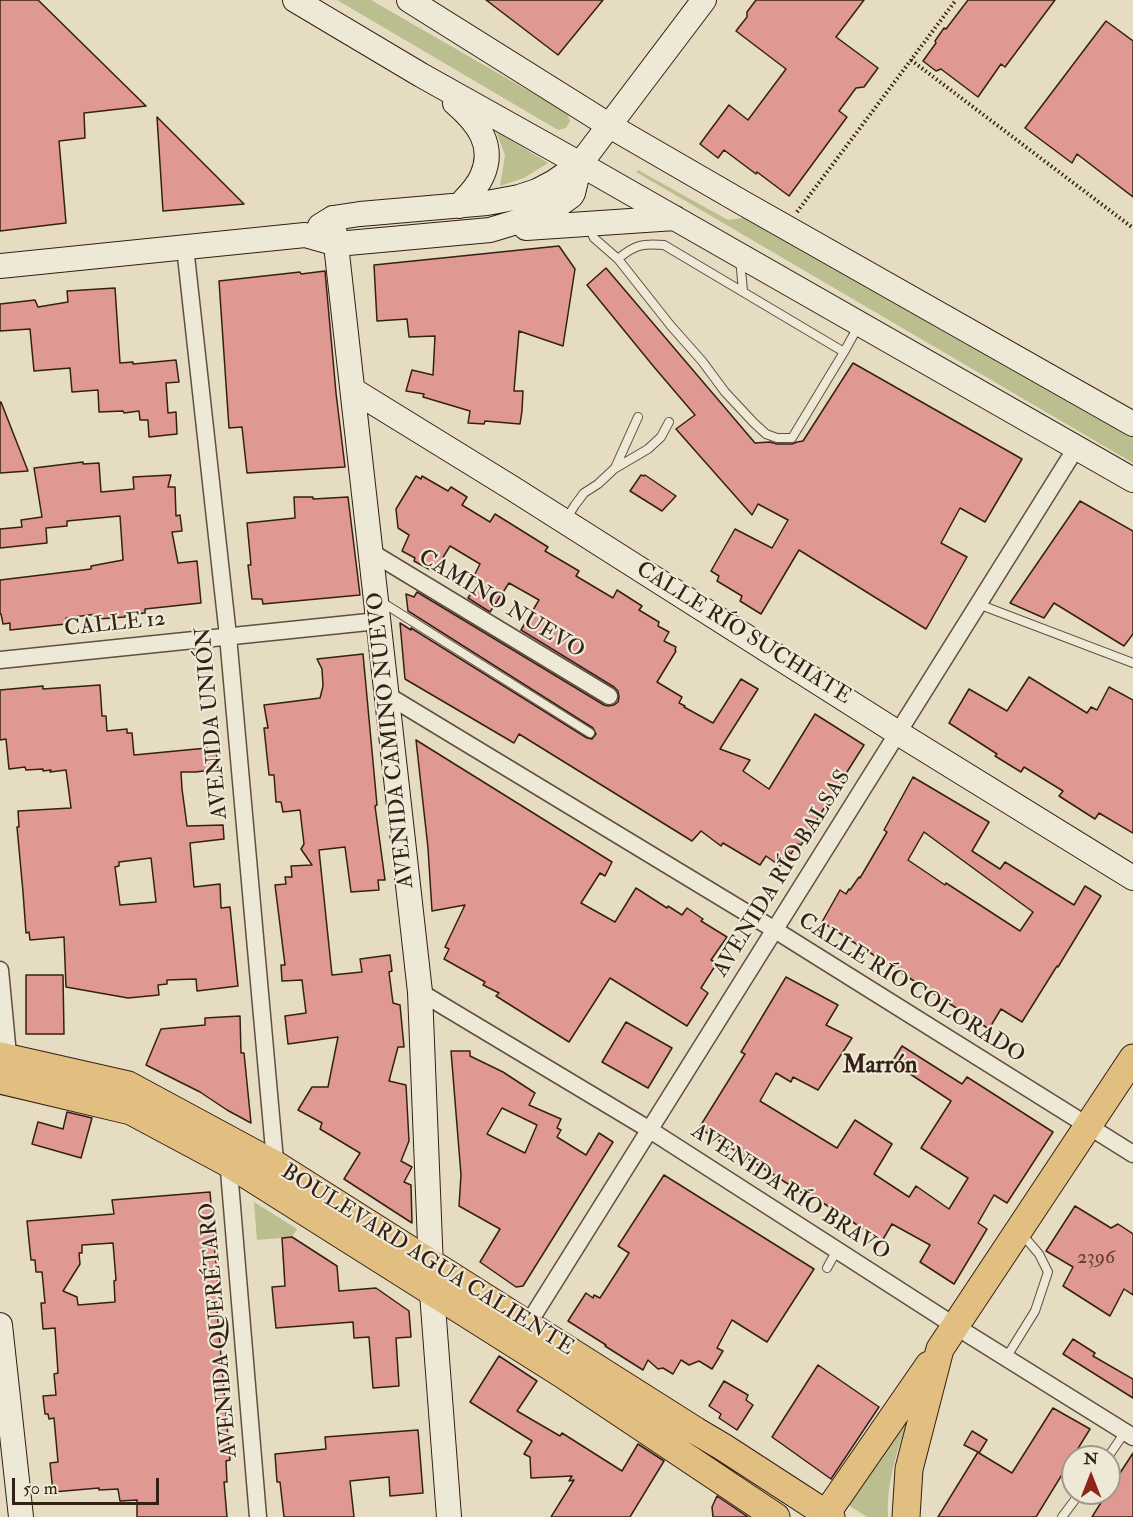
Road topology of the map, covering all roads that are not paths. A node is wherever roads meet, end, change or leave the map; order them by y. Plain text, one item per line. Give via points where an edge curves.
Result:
1 (295, 0) edge
2 (409, 0) edge
3 (704, 0) edge
4 (420, 75) junction
5 (610, 126) junction
6 (580, 164) junction
7 (459, 206) junction
8 (333, 218) junction
9 (675, 218) junction
10 (586, 224) junction
11 (490, 230) junction
12 (305, 235) junction
13 (336, 244) junction
14 (184, 247) junction
15 (740, 256) junction
16 (618, 260) junction
17 (0, 266) edge
18 (743, 291) junction
19 (859, 324) junction
20 (844, 352) junction
21 (353, 390) junction
22 (638, 417) dead end
23 (669, 422) dead end
24 (1133, 424) edge
25 (1076, 448) junction
26 (614, 469) junction
27 (1133, 480) edge
28 (565, 522) junction
29 (371, 552) junction
30 (978, 604) junction
31 (377, 610) junction
32 (228, 636) junction
33 (0, 660) edge
34 (1133, 663) edge
35 (387, 695) junction
36 (609, 696) dead end
37 (590, 733) dead end
38 (898, 733) junction
39 (1133, 878) edge
40 (775, 930) junction
41 (0, 970) edge
42 (420, 992) junction
43 (1133, 1058) edge
44 (4, 1069) edge
45 (1088, 1126) junction
46 (650, 1130) junction
47 (227, 1151) junction
48 (1133, 1154) edge
49 (276, 1165) junction
50 (278, 1195) junction
51 (1018, 1230) junction
52 (837, 1250) junction
53 (432, 1263) junction
54 (827, 1268) dead end
55 (432, 1293) junction
56 (528, 1324) junction
57 (0, 1325) edge
58 (955, 1326) junction
59 (939, 1349) junction
60 (1006, 1358) junction
61 (1129, 1434) edge
62 (828, 1515) edge
63 (21, 1517) edge
64 (258, 1517) edge
65 (449, 1517) edge
66 (776, 1517) edge
67 (906, 1517) edge

1 - 4 main road
2 - 5 main road
3 - 5 main road
4 - 6 main road
4 - 7 main road via 464,111 482,132 486,147 482,176
5 - 6 main road
5 - 24 main road
6 - 7 main road via 537,191
6 - 9 main road
6 - 11 main road via 571,196 549,212
7 - 8 main road
8 - 12 main road
8 - 13 main road, AVENIDA CAMINO NUEVO
9 - 10 main road
9 - 15 main road
10 - 11 main road
10 - 16 lane via 594,238
11 - 13 main road
12 - 13 main road
12 - 14 main road
13 - 21 main road, AVENIDA CAMINO NUEVO
14 - 17 main road
14 - 32 street, AVENIDA UNIÓN
15 - 18 lane
15 - 19 main road
16 - 18 lane via 637,245 664,245
16 - 20 lane via 725,392 766,434 792,438
18 - 20 lane
19 - 20 lane
19 - 25 main road
21 - 28 main road, CALLE RÍO SUCHIATE
21 - 29 main road, AVENIDA CAMINO NUEVO
22 - 26 lane
23 - 26 lane via 648,449
25 - 27 main road
25 - 30 street, AVENIDA RÍO BALSAS
26 - 28 lane via 584,494
28 - 38 main road, CALLE RÍO SUCHIATE
29 - 31 main road, AVENIDA CAMINO NUEVO
29 - 36 street, CAMINO NUEVO
30 - 34 lane
30 - 38 street, AVENIDA RÍO BALSAS
31 - 32 street, CALLE 12
31 - 35 main road, AVENIDA CAMINO NUEVO
31 - 37 lane
32 - 33 street, CALLE 12
32 - 49 street, AVENIDA UNIÓN
35 - 40 street, CALLE RÍO COLORADO
35 - 42 main road, AVENIDA CAMINO NUEVO
38 - 39 main road, CALLE RÍO SUCHIATE
38 - 40 street, AVENIDA RÍO BALSAS
40 - 45 street, CALLE RÍO COLORADO
40 - 46 street, AVENIDA RÍO BALSAS
41 - 44 street
42 - 46 street, AVENIDA RÍO BRAVO
42 - 53 main road, AVENIDA CAMINO NUEVO
43 - 45 main road
44 - 47 main road, BOULEVARD AGUA CALIENTE via 128,1085
45 - 48 street, CALLE RÍO COLORADO
45 - 51 main road
46 - 52 street, AVENIDA RÍO BRAVO
46 - 56 street, AVENIDA RÍO BALSAS
47 - 49 main road, BOULEVARD AGUA CALIENTE
47 - 50 main road, BOULEVARD AGUA CALIENTE
47 - 64 street, AVENIDA QUERÉTARO
49 - 50 street, AVENIDA UNIÓN
49 - 53 main road, BOULEVARD AGUA CALIENTE
50 - 55 main road, BOULEVARD AGUA CALIENTE
51 - 58 main road
51 - 60 lane via 1039,1254 1048,1272 1035,1311
52 - 54 lane
52 - 58 street, AVENIDA RÍO BRAVO
53 - 55 main road, AVENIDA CAMINO NUEVO
53 - 56 main road, BOULEVARD AGUA CALIENTE
55 - 65 main road, AVENIDA CAMINO NUEVO
55 - 66 main road, BOULEVARD AGUA CALIENTE via 562,1374
56 - 62 main road, BOULEVARD AGUA CALIENTE
57 - 63 main road
58 - 59 main road
58 - 60 street, AVENIDA RÍO BRAVO
59 - 62 main road
59 - 67 main road via 909,1469
60 - 61 street, AVENIDA RÍO BRAVO

